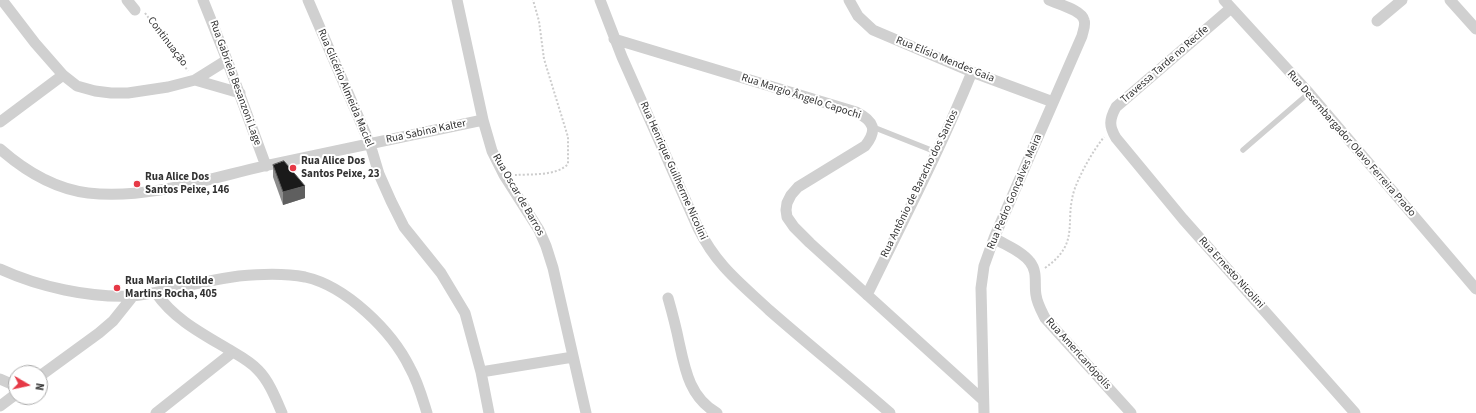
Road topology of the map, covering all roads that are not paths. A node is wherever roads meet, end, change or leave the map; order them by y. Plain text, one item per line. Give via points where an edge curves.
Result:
1 (2, 0) edge
2 (127, 0) edge
3 (203, 0) edge
4 (308, 0) edge
5 (457, 0) edge
6 (600, 0) edge
7 (849, 0) edge
8 (1049, 0) edge
9 (1402, 0) edge
10 (1450, 0) edge
11 (1228, 4) edge
12 (135, 10) road end
13 (1377, 21) dead end
14 (1476, 29) edge
15 (614, 39) junction
16 (227, 60) junction
17 (972, 72) junction
18 (63, 75) junction
19 (195, 80) junction
20 (240, 93) junction
21 (1309, 93) junction
22 (1053, 102) junction
23 (483, 120) junction
24 (0, 122) edge
25 (873, 126) junction
26 (1111, 128) joint
27 (370, 144) junction
28 (0, 149) edge
29 (1242, 150) dead end
30 (936, 152) junction
31 (266, 166) junction
32 (994, 238) junction
33 (0, 270) edge
34 (1476, 289) edge
35 (156, 293) junction
36 (867, 295) junction
37 (132, 296) junction
38 (668, 298) dead end
39 (233, 352) junction
40 (573, 357) junction
41 (48, 370) edge
42 (481, 372) junction
43 (983, 400) junction
44 (156, 413) edge
45 (282, 413) edge
46 (427, 413) edge
47 (489, 413) edge
48 (586, 413) edge
49 (717, 413) edge
50 (890, 413) edge
51 (984, 413) edge
52 (1131, 413) edge
53 (1355, 413) edge

1 - 18 street
2 - 12 street
3 - 16 street, Rua Gabriela Besanzoni Lage
4 - 27 street, Rua Glicério Almeida Maciel
5 - 23 street, Rua Oscar de Barros
6 - 15 street, Rua Henrique Guilherme Nicolini
7 - 17 street, Rua Elísio Mendes Gaia via 858,16 873,30
8 - 22 street, Rua Pedro Gonçalves Meira via 1081,14 1084,20 1082,36
9 - 13 street
10 - 14 street
11 - 21 street, Rua Desembargador Olavo Ferreira Prado
11 - 26 street, Travessa Tarde no Recife via 1116,107 1112,115
15 - 25 street, Rua Margio Ângelo Capochi via 856,112 869,120
15 - 50 street, Rua Henrique Guilherme Nicolini via 698,228 717,260 790,329
16 - 19 street
16 - 20 street, Rua Gabriela Besanzoni Lage
17 - 22 street, Rua Elísio Mendes Gaia
17 - 30 street, Rua Antônio de Baracho dos Santos
18 - 19 street via 77,86 111,93 147,91
18 - 24 street
19 - 20 street
20 - 31 street, Rua Gabriela Besanzoni Lage
21 - 29 lane
21 - 34 street, Rua Desembargador Olavo Ferreira Prado
22 - 32 street, Rua Pedro Gonçalves Meira
23 - 27 street, Rua Sabina Kalter
23 - 40 street, Rua Oscar de Barros via 492,151 546,246
25 - 30 lane
25 - 36 street, Rua Margio Ângelo Capochi via 871,139 865,146 798,187 791,195 786,210 787,217 794,227
26 - 53 street, Rua Ernesto Nicolini via 1116,138 1183,219
27 - 31 street, Rua Sabina Kalter
27 - 42 street, Rua Glicério Almeida Maciel via 379,174 404,227 441,273 465,313
28 - 31 street, Rua Sabina Kalter via 47,181 87,193 116,195 164,189
30 - 36 street, Rua Antônio de Baracho dos Santos
32 - 43 street, Rua Pedro Gonçalves Meira via 984,266 981,288
32 - 52 street, Rua Americanópolis via 1030,262 1036,275 1039,306 1045,318
33 - 37 street via 31,282 72,291
35 - 37 street
35 - 39 street via 174,314 192,328
35 - 46 street via 202,282 266,274 286,274 326,284 358,304 398,348 416,380
36 - 43 street, Rua Margio Ângelo Capochi
37 - 41 street via 113,321 99,334
38 - 49 street via 691,387 698,398
39 - 44 street
39 - 45 street via 258,370 266,380
40 - 42 street
40 - 48 street, Rua Oscar de Barros
42 - 47 street, Rua Glicério Almeida Maciel
43 - 51 street, Rua Pedro Gonçalves Meira

